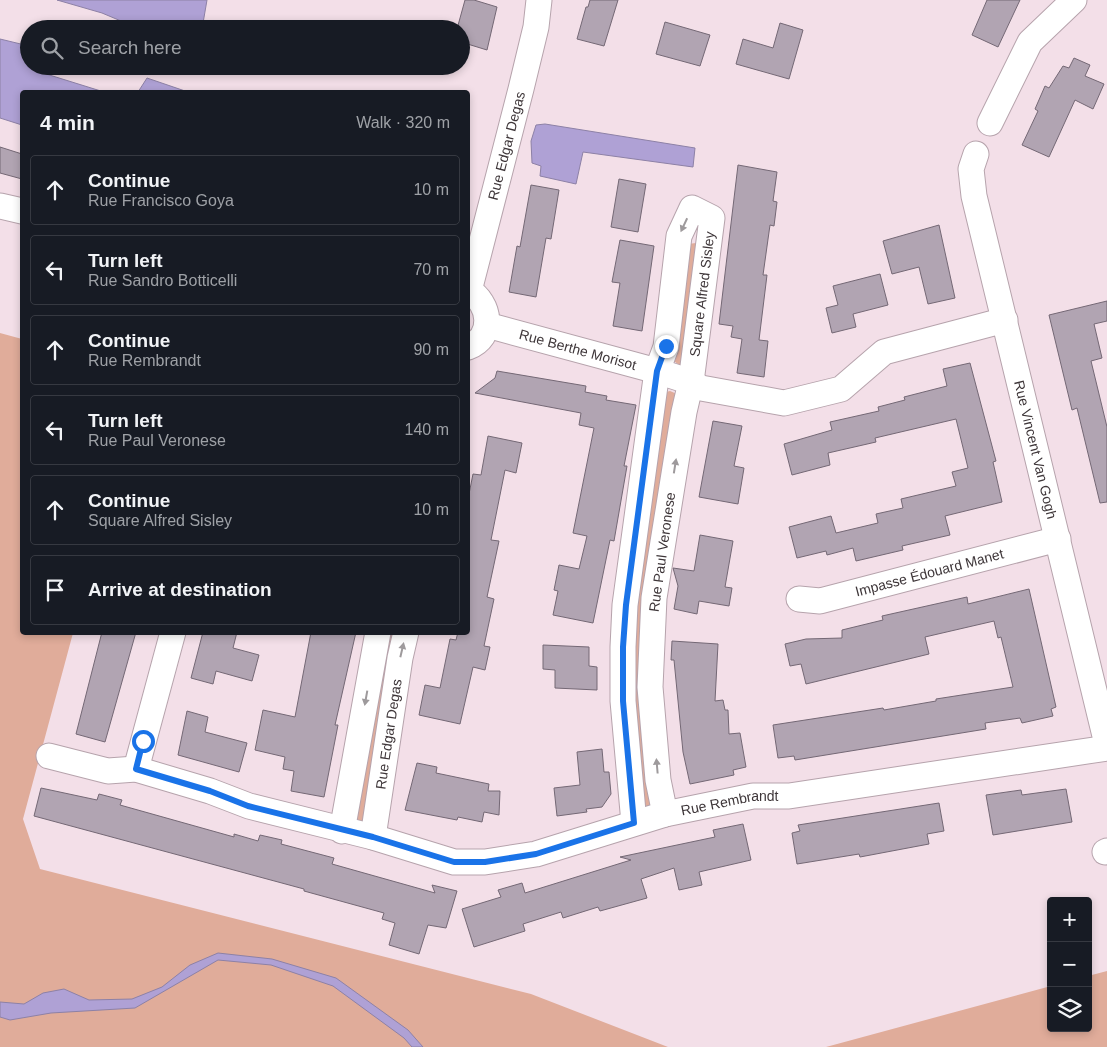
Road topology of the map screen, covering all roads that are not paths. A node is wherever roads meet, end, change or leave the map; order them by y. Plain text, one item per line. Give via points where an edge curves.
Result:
1 (540, 0) edge
2 (1074, 0) edge
3 (990, 123) dead end
4 (976, 154) dead end
5 (0, 206) edge
6 (20, 211) edge
7 (470, 282) edge
8 (470, 292) edge
9 (1004, 320) junction
10 (487, 324) junction
11 (470, 349) edge
12 (657, 371) junction
13 (691, 382) junction
14 (1058, 539) junction
15 (799, 599) dead end
16 (171, 635) edge
17 (378, 635) edge
18 (405, 635) edge
19 (1107, 746) edge
20 (49, 756) dead end
21 (136, 769) junction
22 (665, 814) junction
23 (634, 823) junction
24 (358, 834) junction

1 - 7 street, Rue Edgar Degas via 526,72
2 - 3 street via 1030,42
4 - 9 street, Rue Vincent Van Gogh via 971,169 974,196
5 - 6 street
8 - 10 street via 483,303
9 - 13 street, Rue Berthe Morisot via 884,352 842,389 784,403 701,388
9 - 14 street, Rue Vincent Van Gogh
10 - 11 street via 479,341
10 - 12 street, Rue Berthe Morisot
12 - 13 street, Rue Berthe Morisot
13 -> 12 street, Square Alfred Sisley via 712,218 692,208 679,236 666,346
12 - 23 street, Rue Paul Veronese via 623,647 623,701
22 -> 13 street, Rue Paul Veronese via 658,780 650,687 654,598
14 - 15 street, Impasse Édouard Manet via 820,601
14 - 19 street, Rue Vincent Van Gogh
16 - 21 street
17 -> 24 street, Rue Edgar Degas
24 -> 18 street, Rue Edgar Degas
19 - 22 street, Rue Rembrandt via 789,796 753,796
20 - 21 street via 108,771
21 - 24 street, Rue Rembrandt via 248,806
22 - 23 street, Rue Rembrandt
23 - 24 street, Rue Rembrandt via 536,854 485,862 454,862

